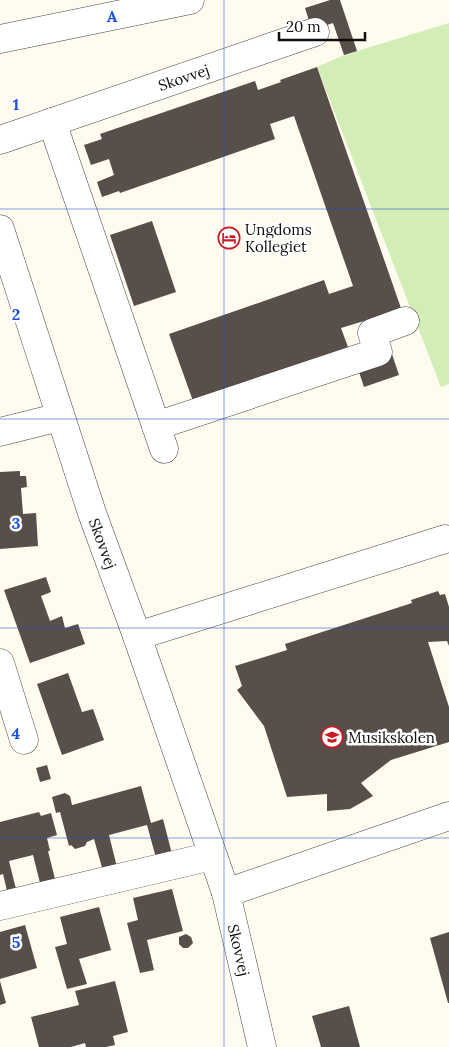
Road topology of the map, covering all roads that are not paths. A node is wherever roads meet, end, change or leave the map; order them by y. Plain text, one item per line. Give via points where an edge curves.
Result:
1 (190, 0) edge
2 (315, 32) dead end
3 (0, 39) edge
4 (52, 122) junction
5 (0, 140) edge
6 (0, 229) edge
7 (404, 322) dead end
8 (60, 417) junction
9 (0, 432) edge
10 (445, 539) dead end
11 (137, 636) junction
12 (0, 663) edge
13 (24, 740) dead end
14 (449, 816) edge
15 (212, 856) junction
16 (226, 893) junction
17 (0, 906) edge
18 (262, 1047) edge

1 - 3 street
2 - 4 street, Skovvej
4 - 5 street, Skovvej
4 - 7 street via 160,437 378,352 372,333
6 - 8 street, Skovvej
8 - 9 street
8 - 11 street, Skovvej
10 - 11 street
11 - 15 street, Skovvej
12 - 13 street
14 - 16 street
15 - 16 street, Skovvej
15 - 17 street
16 - 18 street, Skovvej

